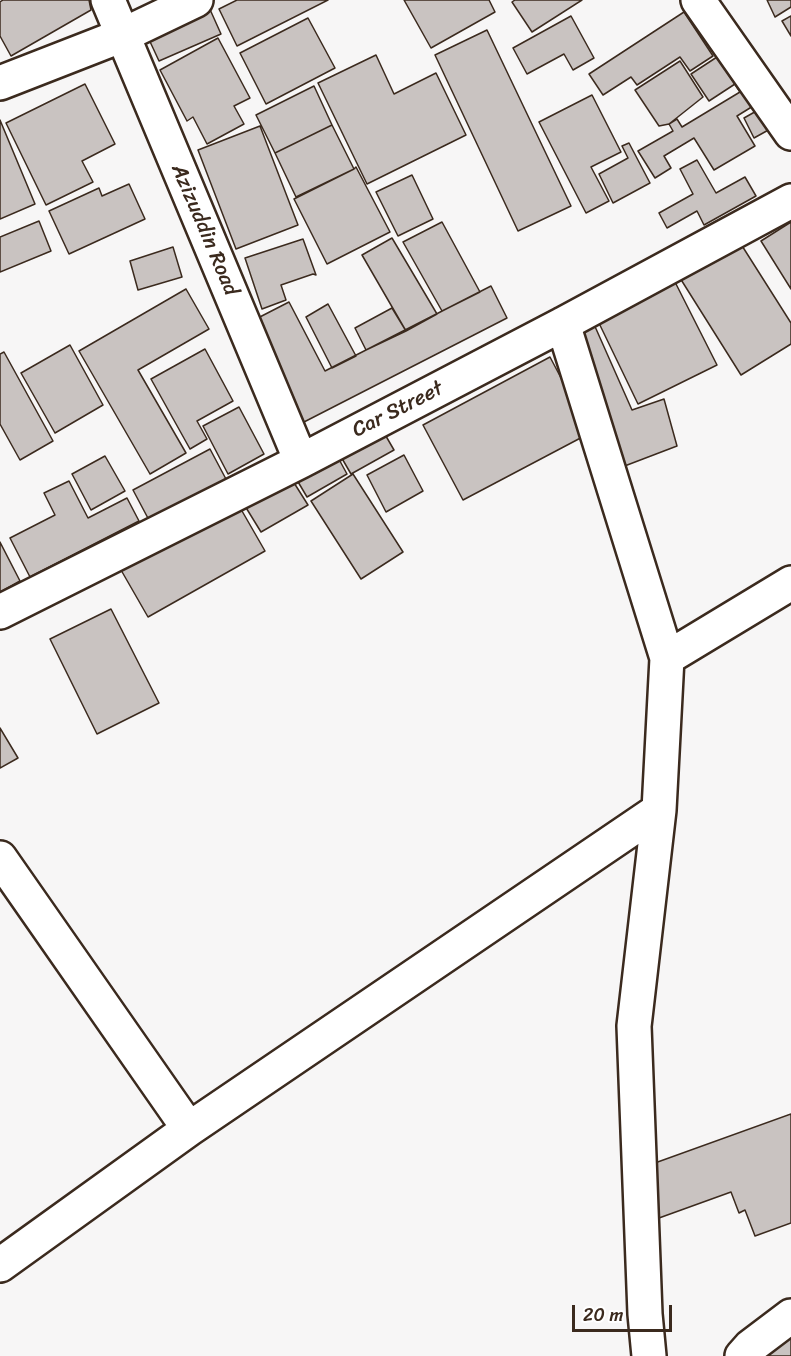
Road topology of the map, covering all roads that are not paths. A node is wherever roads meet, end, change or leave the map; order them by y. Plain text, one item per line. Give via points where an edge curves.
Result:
1 (108, 0) edge
2 (196, 0) edge
3 (698, 0) edge
4 (123, 35) junction
5 (0, 83) edge
6 (791, 133) edge
7 (791, 201) edge
8 (563, 324) junction
9 (301, 461) junction
10 (791, 583) edge
11 (0, 612) edge
12 (668, 658) junction
13 (659, 810) junction
14 (0, 858) edge
15 (189, 1129) junction
16 (0, 1265) edge
17 (791, 1316) edge
18 (649, 1356) edge
19 (742, 1356) edge

1 - 4 street, Azizuddin Road
2 - 4 street
3 - 6 street
4 - 5 street
4 - 9 street, Azizuddin Road
7 - 8 street, Car Street
8 - 9 street, Car Street
8 - 12 street
9 - 11 street, Car Street
10 - 12 street
12 - 13 street
13 - 15 street
13 - 18 street via 634,1026
14 - 15 street
15 - 16 street
17 - 19 street

